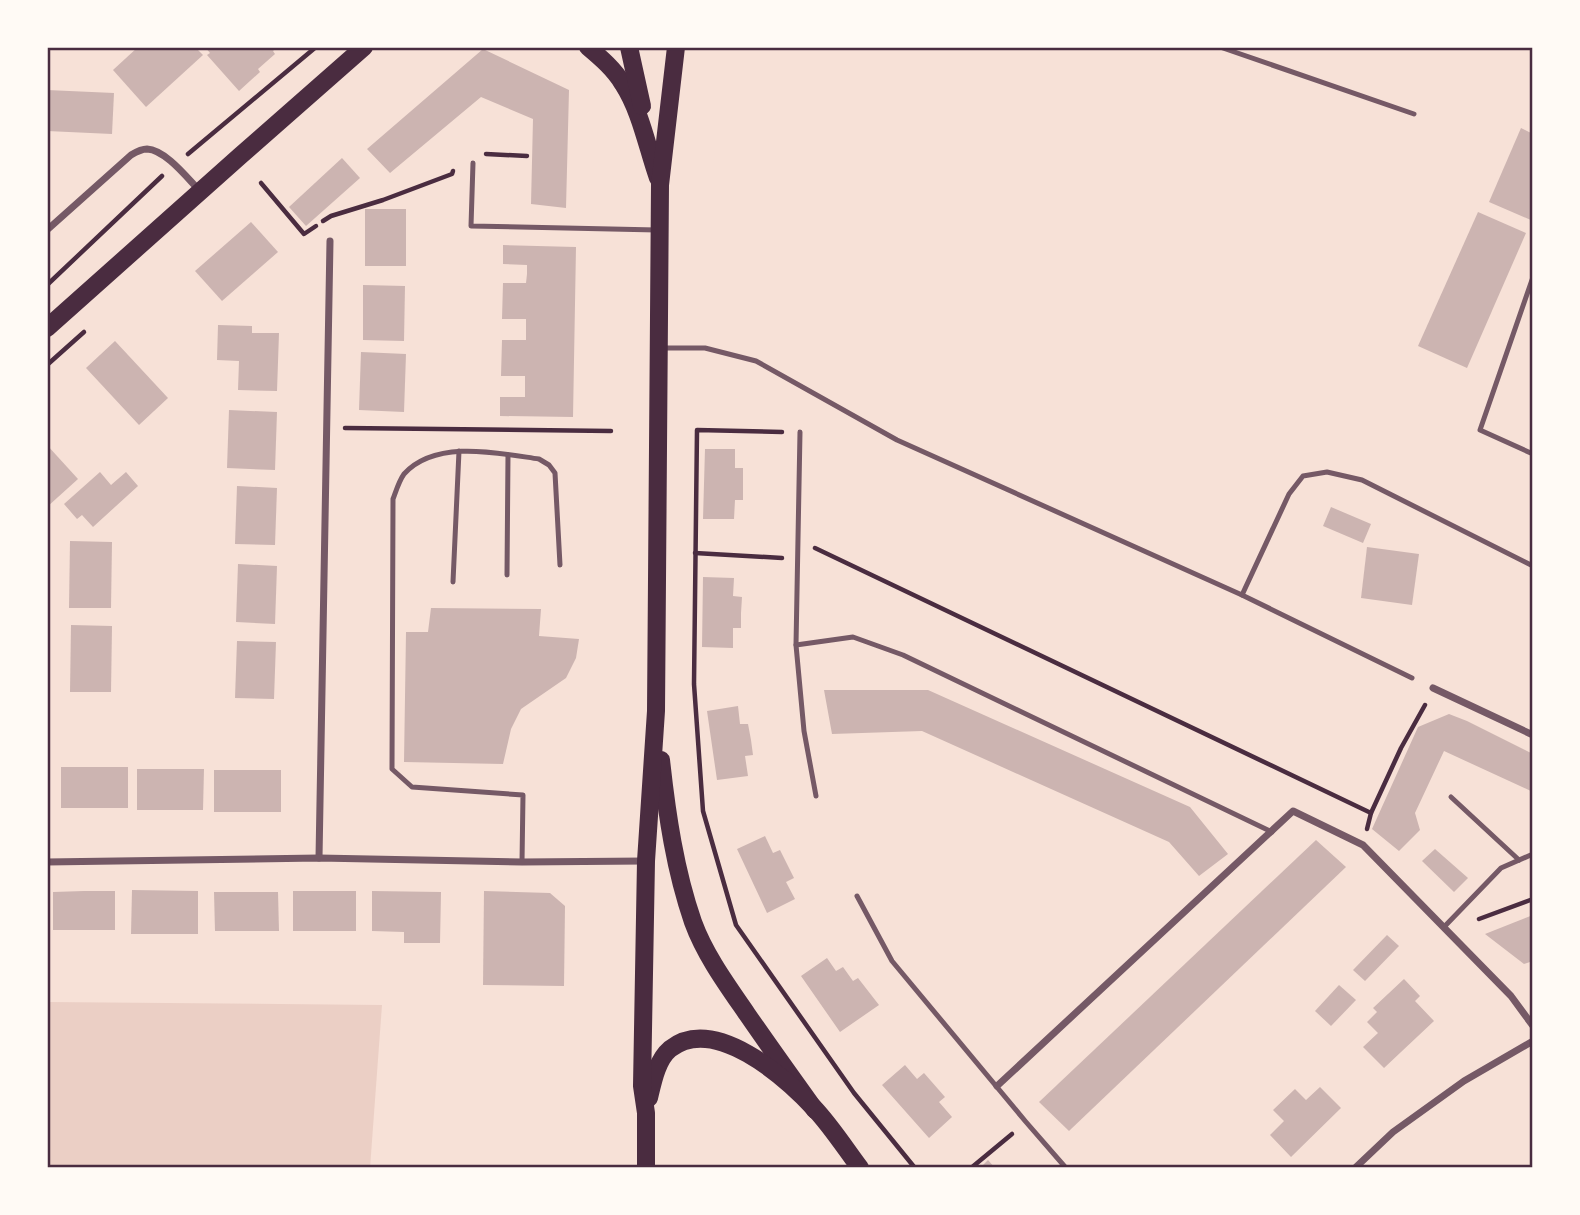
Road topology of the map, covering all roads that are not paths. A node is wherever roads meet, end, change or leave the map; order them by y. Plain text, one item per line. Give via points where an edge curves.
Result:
1 (364, 47) edge
2 (588, 47) edge
3 (629, 47) edge
4 (676, 47) edge
5 (1220, 47) edge
6 (1414, 114) dead end
7 (473, 163) dead end
8 (660, 185) junction
9 (200, 191) junction
10 (47, 230) edge
11 (660, 230) junction
12 (330, 241) dead end
13 (1533, 277) edge
14 (47, 328) edge
15 (659, 348) junction
16 (800, 432) road end
17 (459, 450) junction
18 (1533, 454) edge
19 (508, 455) junction
20 (560, 565) dead end
21 (1533, 566) edge
22 (507, 575) dead end
23 (453, 582) dead end
24 (1242, 595) junction
25 (796, 645) junction
26 (1412, 678) dead end
27 (1433, 688) road end
28 (656, 711) junction
29 (1533, 735) edge
30 (816, 796) dead end
31 (1451, 797) dead end
32 (1272, 832) junction
33 (1533, 854) edge
34 (319, 859) junction
35 (1518, 860) junction
36 (646, 861) junction
37 (47, 862) edge
38 (522, 862) junction
39 (857, 896) dead end
40 (1444, 927) junction
41 (1533, 1026) edge
42 (1533, 1041) edge
43 (997, 1086) junction
44 (816, 1110) junction
45 (646, 1113) junction
46 (646, 1168) edge
47 (860, 1168) edge
48 (1066, 1168) edge
49 (1355, 1168) edge

1 - 9 main road
2 - 8 main road via 623,84 636,109
3 - 8 main road
4 - 8 main road
5 - 6 lane
7 - 11 lane via 471,226
8 - 11 main road
9 - 10 street via 163,155 138,151
9 - 14 main road
11 - 15 main road
12 - 34 street
13 - 18 lane via 1480,430
15 - 24 lane via 705,348 756,361 897,440
15 - 28 main road
16 - 25 lane
17 - 19 lane
17 - 23 lane
17 - 38 lane via 415,464 402,477 393,499 392,769 412,787 523,795
19 - 20 lane via 539,459 555,473
19 - 22 lane
21 - 24 lane via 1362,480 1327,472 1303,476 1289,494
24 - 26 lane
25 - 30 lane
25 - 32 lane via 853,637 903,655
27 - 29 street
28 - 36 main road
28 - 44 main road via 666,805 694,923 729,989
31 - 35 lane
32 - 40 street via 1293,811 1363,845
32 - 43 street
33 - 35 lane
34 - 37 street
34 - 38 street
35 - 40 lane via 1502,868
36 - 38 street
36 - 45 main road via 642,1086
39 - 43 lane via 892,961
40 - 41 street via 1511,996
42 - 49 street via 1464,1081 1393,1132
43 - 48 lane
44 - 45 main road via 754,1058 705,1039 680,1043 670,1050 657,1069
44 - 47 main road
45 - 46 main road

